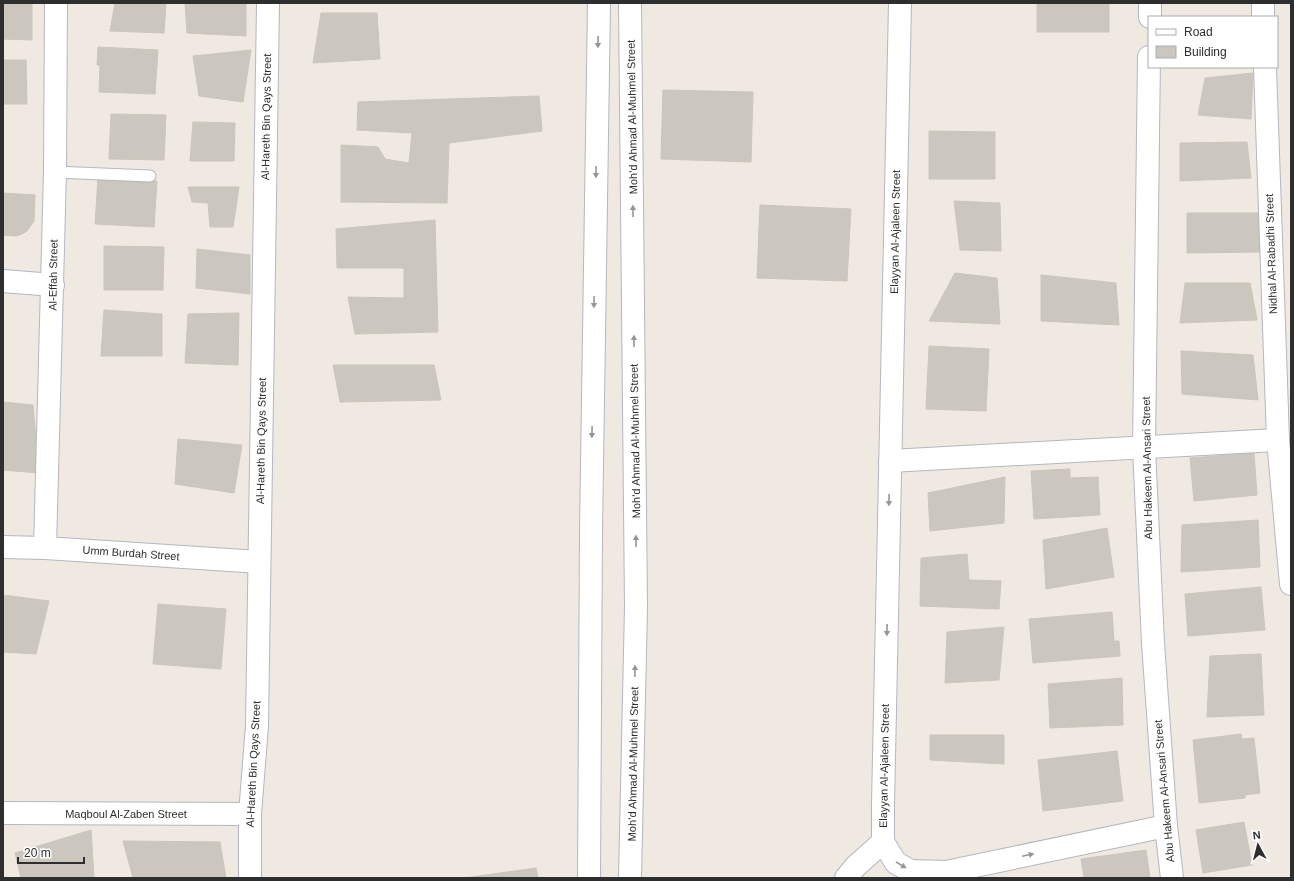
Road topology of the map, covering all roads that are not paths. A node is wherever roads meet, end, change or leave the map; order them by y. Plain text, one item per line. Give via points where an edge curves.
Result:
1 (56, 3) edge
2 (268, 3) edge
3 (599, 3) edge
4 (630, 3) edge
5 (900, 3) edge
6 (1150, 3) edge
7 (1263, 3) edge
8 (1150, 16) edge
9 (1263, 16) edge
10 (1149, 68) edge
11 (1265, 68) edge
12 (55, 172) junction
13 (150, 176) dead end
14 (3, 281) edge
15 (53, 285) junction
16 (1278, 440) junction
17 (1144, 448) junction
18 (890, 461) junction
19 (3, 547) edge
20 (45, 548) junction
21 (259, 562) junction
22 (1291, 584) edge
23 (3, 813) edge
24 (250, 814) junction
25 (1166, 826) junction
26 (883, 842) junction
27 (250, 878) edge
28 (589, 878) edge
29 (630, 878) edge
30 (846, 878) edge
31 (1172, 878) edge

1 - 12 street, Al-Effah Street
2 - 21 street, Al-Hareth Bin Qays Street
3 -> 28 street via 590,540
29 -> 4 street, Moh’d Ahmad Al-Muhmel Street via 636,607
5 - 18 street, Elayyan Al-Ajaleen Street
6 - 8 street
7 - 9 street
10 - 17 street, Abu Hakeem Al-Ansari Street
11 - 16 street, Nidhal Al-Rabadhi Street
12 - 13 lane
12 - 15 street, Al-Effah Street
14 - 15 street
15 - 20 street, Al-Effah Street
16 - 17 street
16 - 22 street, Nidhal Al-Rabadhi Street
17 - 18 street
17 - 25 street, Abu Hakeem Al-Ansari Street via 1153,643
18 -> 26 street, Elayyan Al-Ajaleen Street
19 - 20 street, Umm Burdah Street
20 - 21 street, Umm Burdah Street
21 - 24 street, Al-Hareth Bin Qays Street via 256,726
23 - 24 street, Maqboul Al-Zaben Street
24 - 27 street, Al-Hareth Bin Qays Street
26 -> 25 street, Elayyan Al-Ajaleen Street via 896,863 911,871 946,872
25 - 31 street, Abu Hakeem Al-Ansari Street
26 - 30 street

